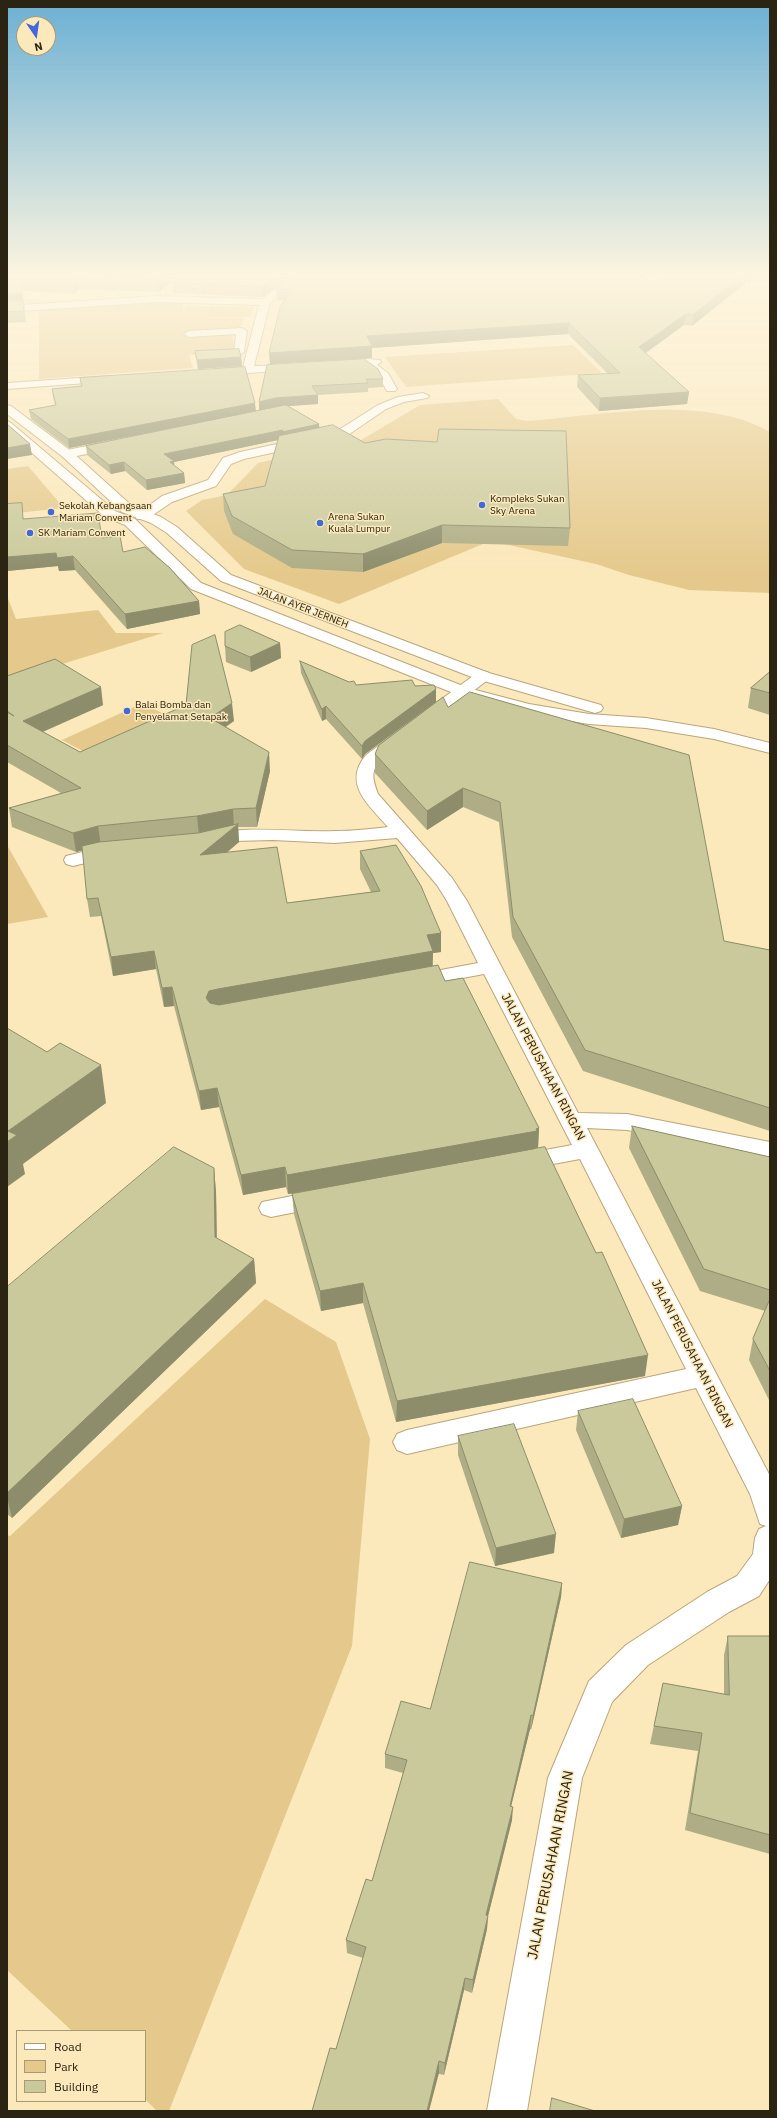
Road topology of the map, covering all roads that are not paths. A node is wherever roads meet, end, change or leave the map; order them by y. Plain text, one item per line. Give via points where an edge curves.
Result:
1 (384, 376) edge
2 (123, 378) edge
3 (7, 386) edge
4 (391, 389) dead end
5 (423, 396) dead end
6 (7, 408) edge
7 (7, 425) edge
8 (128, 442) edge
9 (67, 454) junction
10 (142, 516) junction
11 (483, 676) junction
12 (462, 691) junction
13 (646, 723) junction
14 (770, 748) edge
15 (400, 832) junction
16 (192, 843) edge
17 (127, 849) edge
18 (73, 860) dead end
19 (490, 968) junction
20 (397, 984) edge
21 (571, 1120) junction
22 (587, 1150) junction
23 (770, 1150) edge
24 (502, 1166) edge
25 (341, 1195) edge
26 (271, 1208) dead end
27 (703, 1376) junction
28 (407, 1442) dead end
29 (770, 1515) edge
30 (769, 1552) edge
31 (506, 2111) edge

1 - 4 street
2 - 3 street
5 - 10 street via 402,399 382,407 342,434 227,461 212,483 167,499
6 - 9 street, JALAN AYER JERNEH
7 - 12 street, JALAN AYER JERNEH via 110,514 130,522 196,586
8 - 9 street
9 - 10 street, JALAN AYER JERNEH via 127,509
10 - 11 street, JALAN AYER JERNEH via 156,520 172,530 226,578
11 - 12 street, JALAN PERUSAHAAN RINGAN
11 - 13 street, JALAN AYER JERNEH
12 - 13 street, JALAN AYER JERNEH via 528,709 589,719
12 - 15 street, JALAN PERUSAHAAN RINGAN via 364,767 364,779 370,795
13 - 14 street, JALAN AYER JERNEH via 714,734
15 - 16 street via 335,837 273,834 234,836
15 - 19 street, JALAN PERUSAHAAN RINGAN via 446,882
17 - 18 street
19 - 20 street
19 - 21 street, JALAN PERUSAHAAN RINGAN
21 - 22 street, JALAN PERUSAHAAN RINGAN
21 - 23 street via 627,1122
22 - 24 street
22 - 27 street, JALAN PERUSAHAAN RINGAN
25 - 26 street
27 - 28 street
27 - 29 street, JALAN PERUSAHAAN RINGAN via 764,1493
30 - 31 street, JALAN PERUSAHAAN RINGAN via 748,1586 718,1602 637,1656 600,1692 565,1778

